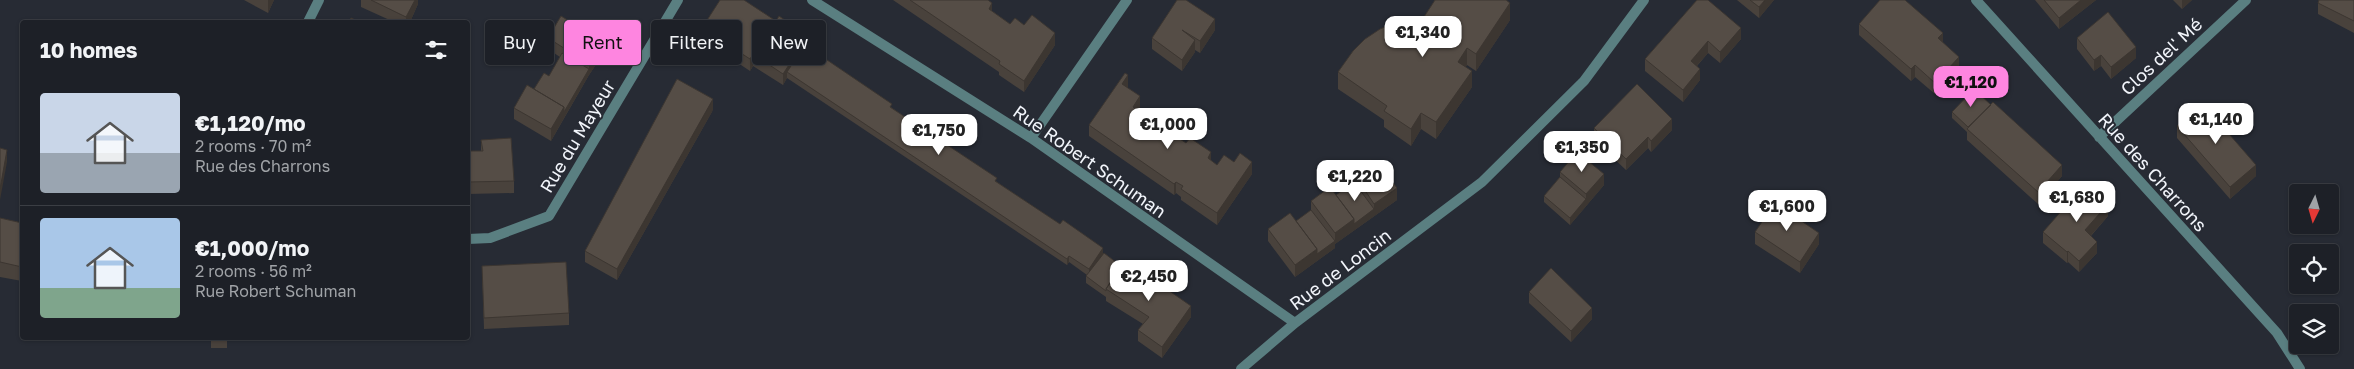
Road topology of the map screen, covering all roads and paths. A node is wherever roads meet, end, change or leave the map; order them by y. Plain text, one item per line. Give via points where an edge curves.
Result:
1 (319, 0) edge
2 (678, 0) edge
3 (812, 0) edge
4 (1127, 0) edge
5 (1644, 0) edge
6 (1976, 0) edge
7 (2246, 0) edge
8 (309, 20) edge
9 (2099, 137) junction
10 (1031, 138) junction
11 (470, 239) edge
12 (1295, 323) junction
13 (1241, 369) edge
14 (2300, 369) edge

1 - 8 street
2 - 11 street, Rue du Mayeur via 549,216 490,238
3 - 10 street, Rue Robert Schuman
4 - 10 street
5 - 12 street, Rue de Loncin via 1584,81 1482,182
6 - 9 street, Rue des Charrons
7 - 9 street, Clos del' Mé
9 - 14 street, Rue des Charrons via 2277,333
10 - 12 street, Rue Robert Schuman
12 - 13 street, Rue de Loncin

